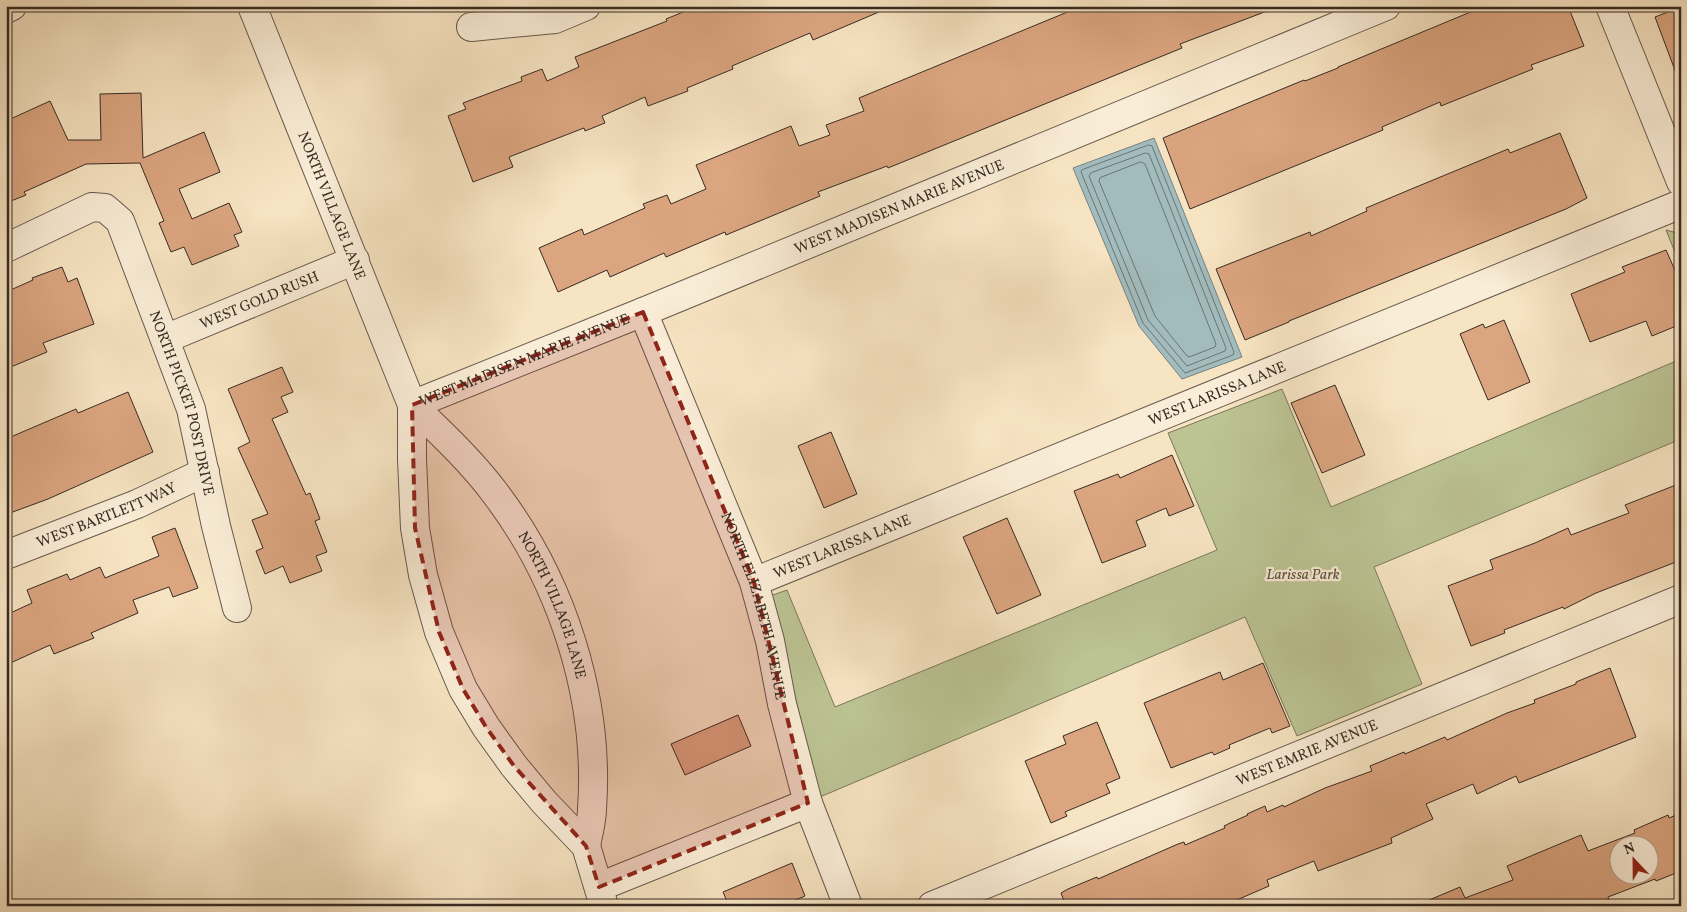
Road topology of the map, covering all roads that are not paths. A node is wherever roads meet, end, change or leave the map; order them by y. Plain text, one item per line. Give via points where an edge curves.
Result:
1 (12, 6) edge
2 (252, 6) edge
3 (586, 6) edge
4 (1386, 6) edge
5 (1610, 6) edge
6 (6, 9) edge
7 (470, 27) dead end
8 (1681, 182) edge
9 (1681, 204) edge
10 (6, 248) edge
11 (355, 260) junction
12 (643, 312) junction
13 (165, 339) junction
14 (412, 405) junction
15 (205, 472) junction
16 (6, 555) edge
17 (754, 582) junction
18 (1681, 599) edge
19 (237, 608) dead end
20 (808, 803) junction
21 (586, 846) junction
22 (602, 897) edge
23 (848, 906) edge
24 (932, 906) edge

1 - 6 street
2 - 11 street, NORTH VILLAGE LANE
3 - 7 street via 555,19
4 - 12 street, WEST MADISEN MARIE AVENUE
5 - 8 street
9 - 17 street, WEST LARISSA LANE
10 - 13 street, NORTH PICKET POST DRIVE via 92,207 105,208 120,221
11 - 13 street, WEST GOLD RUSH
11 - 14 street, NORTH VILLAGE LANE
12 - 14 street, WEST MADISEN MARIE AVENUE
12 - 17 street, NORTH ELIZABETH AVENUE
13 - 15 street, NORTH PICKET POST DRIVE via 191,409
14 - 21 street, NORTH VILLAGE LANE via 415,528 423,575 439,632 463,689 486,727 544,802
14 - 21 street, NORTH VILLAGE LANE via 457,448 494,492 524,537 556,600 571,641 589,718 592,810
15 - 16 street, WEST BARTLETT WAY via 137,504
15 - 19 street, NORTH PICKET POST DRIVE
17 - 20 street, NORTH ELIZABETH AVENUE
18 - 24 street, WEST EMRIE AVENUE
20 - 22 street
20 - 23 street, NORTH ELIZABETH AVENUE
21 - 22 street, NORTH VILLAGE LANE

